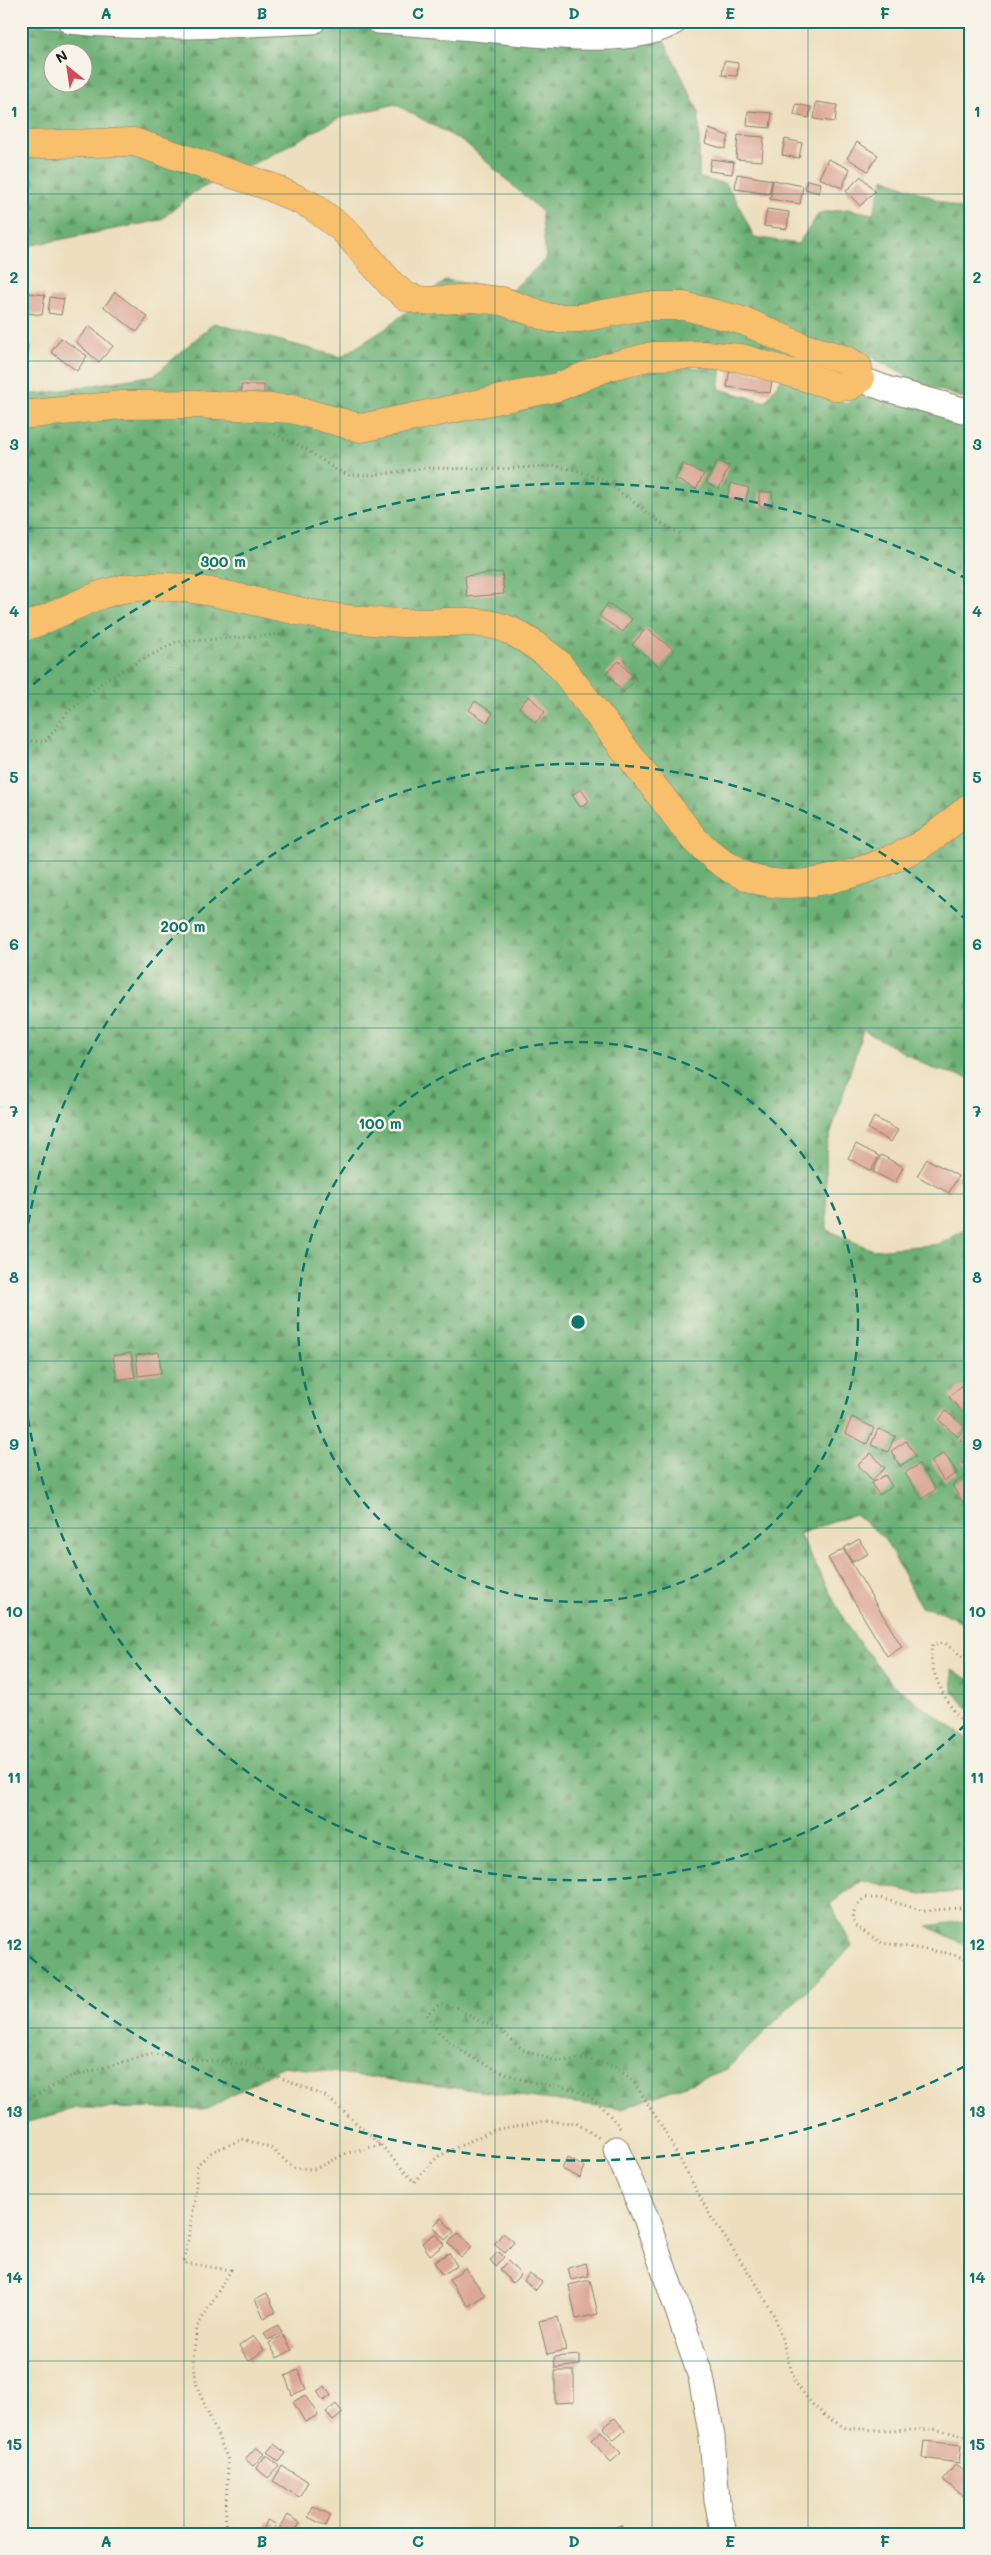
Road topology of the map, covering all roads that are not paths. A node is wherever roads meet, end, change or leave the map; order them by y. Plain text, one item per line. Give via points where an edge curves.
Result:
1 (70, 21) edge
2 (313, 21) edge
3 (378, 21) edge
4 (674, 21) edge
5 (21, 145) edge
6 (860, 378) junction
7 (970, 412) edge
8 (21, 415) edge
9 (21, 628) edge
10 (970, 807) edge
11 (616, 2149) road end
12 (724, 2534) edge

1 - 2 street via 208,26
3 - 4 street via 580,37 641,34 664,29
5 - 6 main road via 134,142 271,188 312,206 344,230 392,285 407,297 425,301 474,298 502,301 550,318 580,318 647,306 684,306 744,321 802,347 847,360 858,367
6 - 7 street via 888,390
6 - 8 main road via 850,386 838,387 741,358 652,356 607,366 558,387 361,428 292,409 195,404 122,405
9 - 10 main road via 43,622 108,592 167,586 238,596 327,616 402,623 470,622 504,628 535,644 558,663 694,839 719,862 744,876 771,882 802,884 836,878 875,865 916,848
11 - 12 street via 646,2218 701,2377

